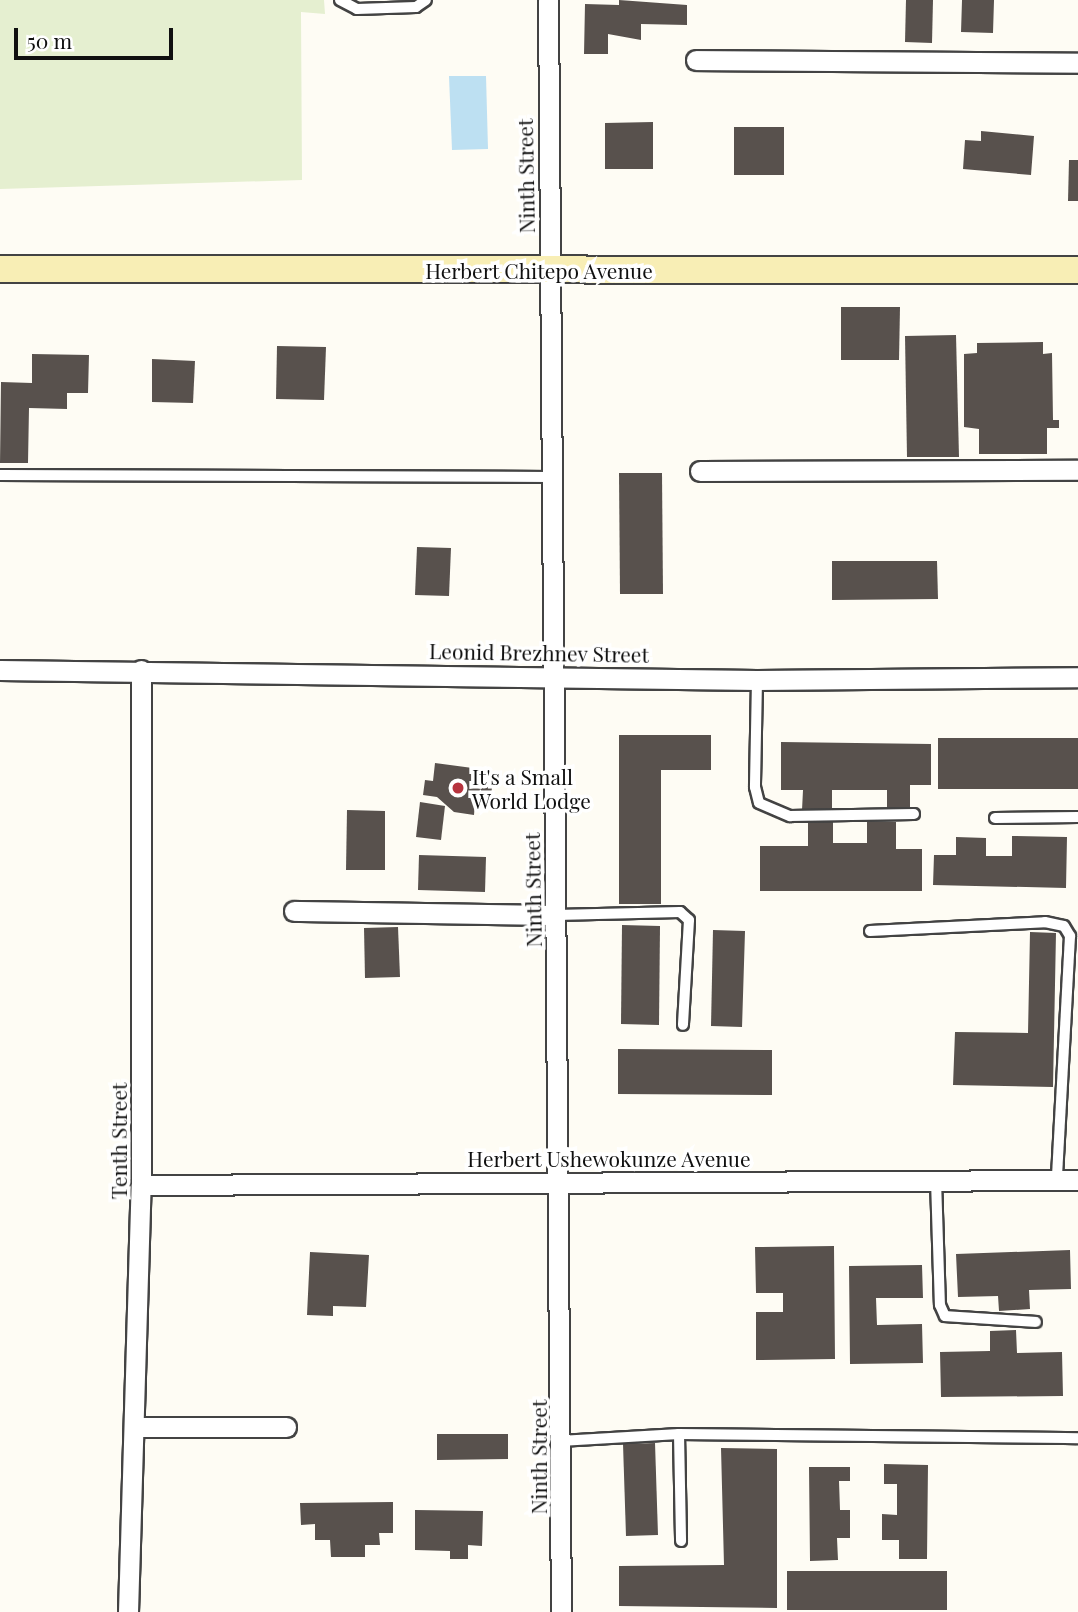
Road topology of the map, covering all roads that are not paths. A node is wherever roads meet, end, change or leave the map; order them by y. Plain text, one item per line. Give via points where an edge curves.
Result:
1 (340, 0) edge
2 (426, 0) edge
3 (548, 0) edge
4 (696, 60) dead end
5 (1078, 63) edge
6 (0, 269) edge
7 (549, 269) junction
8 (1078, 270) edge
9 (1078, 470) edge
10 (700, 471) dead end
11 (0, 475) edge
12 (550, 477) junction
13 (0, 670) edge
14 (141, 670) junction
15 (552, 674) junction
16 (1078, 677) edge
17 (757, 680) junction
18 (914, 814) dead end
19 (1078, 817) edge
20 (995, 818) dead end
21 (294, 911) dead end
22 (556, 915) junction
23 (870, 931) dead end
24 (683, 1025) dead end
25 (1057, 1179) junction
26 (936, 1180) junction
27 (1078, 1180) edge
28 (559, 1181) junction
29 (141, 1185) junction
30 (1036, 1322) dead end
31 (134, 1427) junction
32 (286, 1427) dead end
33 (679, 1434) junction
34 (1078, 1438) edge
35 (560, 1441) junction
36 (681, 1541) dead end
37 (128, 1612) edge
38 (561, 1612) edge

1 - 2 lane via 357,9 415,7
3 - 7 street, Ninth Street
4 - 5 street
6 - 7 main road, Herbert Chitepo Avenue
7 - 8 main road, Herbert Chitepo Avenue
7 - 12 street, Ninth Street
9 - 10 street
11 - 12 lane
12 - 15 street, Ninth Street
13 - 14 street, Leonid Brezhnev Street
14 - 15 street, Leonid Brezhnev Street
14 - 29 street, Tenth Street
15 - 17 street, Leonid Brezhnev Street
15 - 22 street, Ninth Street
16 - 17 street, Leonid Brezhnev Street
17 - 18 lane via 755,787 759,803 790,816
19 - 20 lane
21 - 22 street
22 - 24 lane via 680,912 689,920
22 - 28 street, Ninth Street
23 - 25 lane via 1045,922 1064,926 1070,936
25 - 26 street, Herbert Ushewokunze Avenue
25 - 27 street, Herbert Ushewokunze Avenue
26 - 28 street, Herbert Ushewokunze Avenue
26 - 30 lane via 940,1305 945,1316
28 - 29 street, Herbert Ushewokunze Avenue
28 - 35 street, Ninth Street
29 - 31 street, Tenth Street
31 - 32 street
31 - 37 street, Tenth Street
33 - 34 lane
33 - 35 lane
33 - 36 lane
35 - 38 street, Ninth Street

